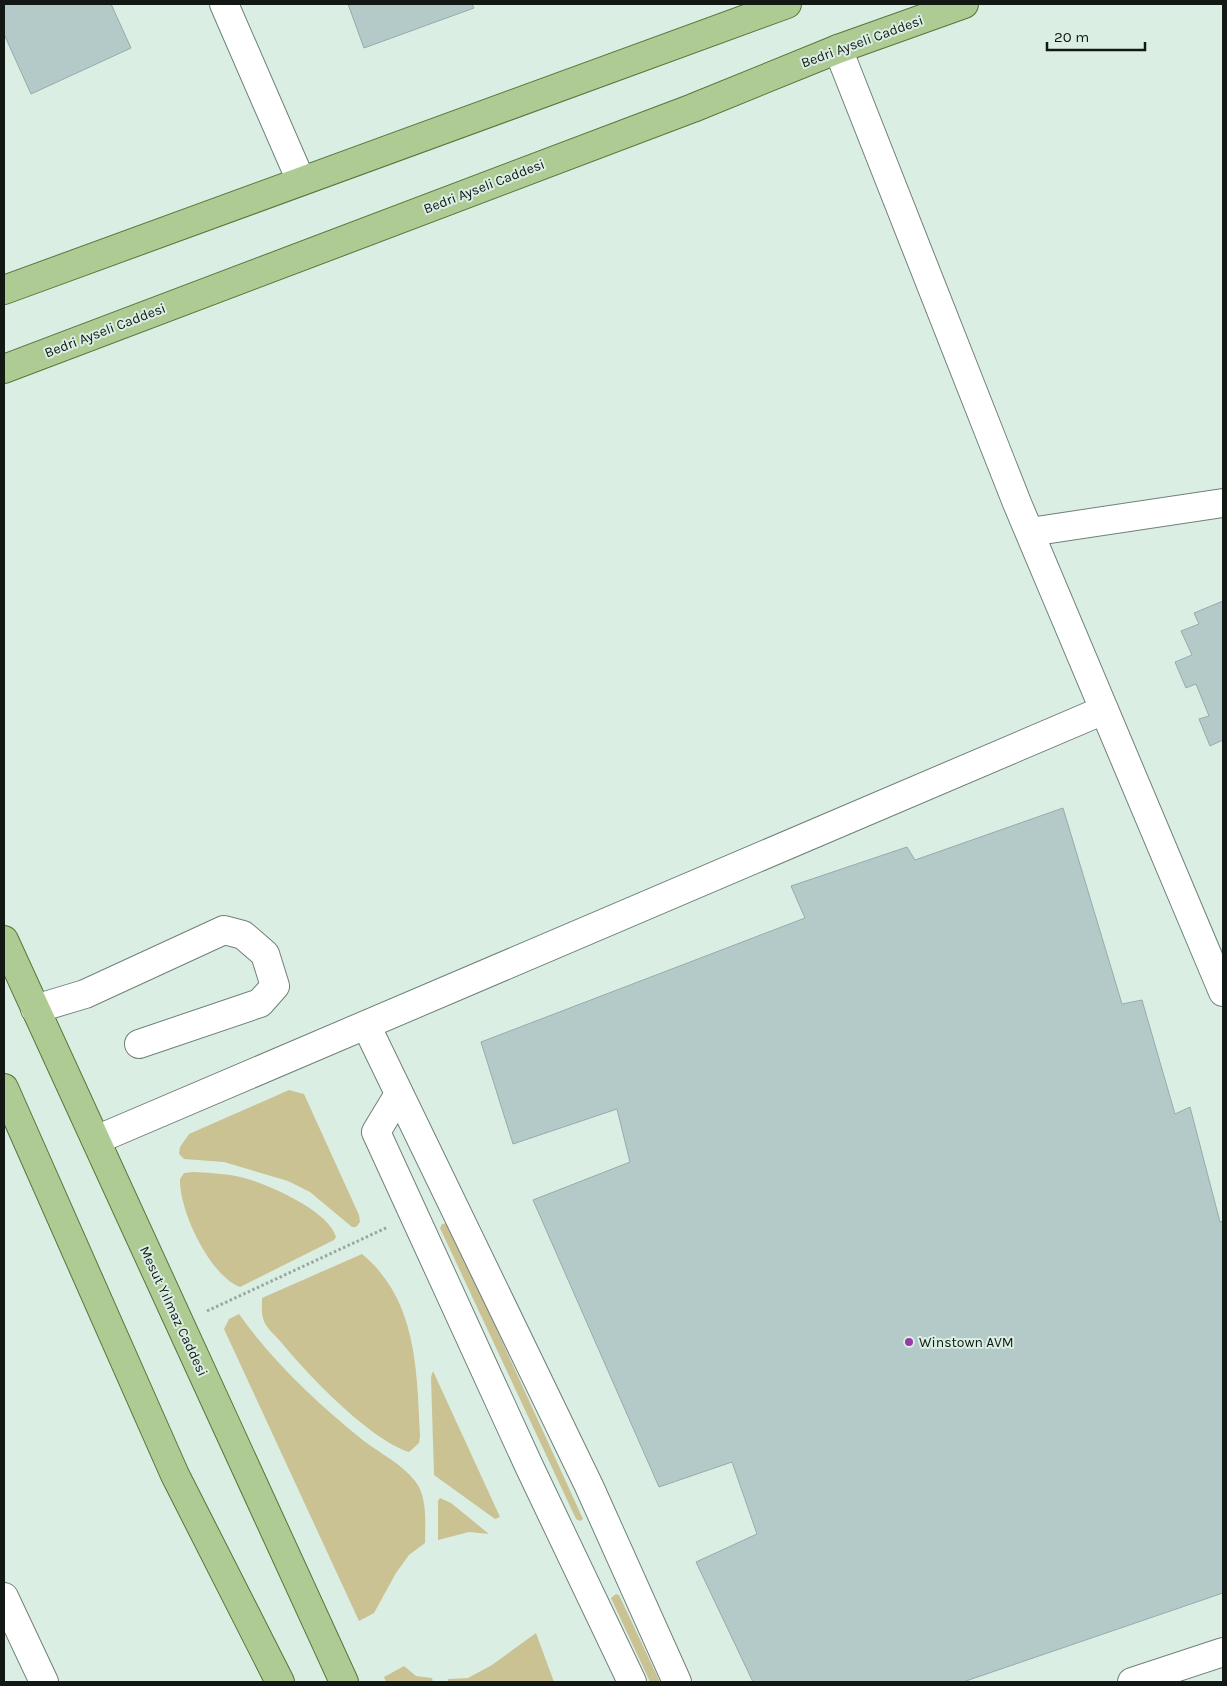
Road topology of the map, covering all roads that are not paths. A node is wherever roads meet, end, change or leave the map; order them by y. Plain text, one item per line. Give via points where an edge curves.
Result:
1 (224, 4) edge
2 (787, 4) edge
3 (964, 4) edge
4 (838, 49) junction
5 (301, 181) junction
6 (4, 290) edge
7 (4, 369) edge
8 (1223, 503) edge
9 (1030, 532) junction
10 (1104, 710) junction
11 (4, 940) edge
12 (1223, 992) edge
13 (35, 1009) junction
14 (366, 1025) junction
15 (139, 1044) dead end
16 (4, 1088) edge
17 (398, 1094) junction
18 (96, 1140) junction
19 (4, 1597) edge
20 (1223, 1652) edge
21 (44, 1682) edge
22 (280, 1682) edge
23 (344, 1682) edge
24 (632, 1682) edge
25 (677, 1682) edge
26 (1132, 1682) edge

1 - 5 street
2 - 5 main road
3 - 4 main road, Bedri Ayseli Caddesi
4 - 7 main road, Bedri Ayseli Caddesi via 684,111
4 - 9 street
5 - 6 main road
8 - 9 street
9 - 10 street
10 - 12 street
10 - 14 street
11 - 13 main road, Mesut Yılmaz Caddesi
13 - 15 street via 85,994 224,930 243,935 266,954 275,986 260,1003
13 - 18 main road, Mesut Yılmaz Caddesi
14 - 17 street
14 - 18 street
16 - 22 main road via 175,1475
17 - 24 street via 376,1132
17 - 25 street via 589,1486
18 - 23 main road, Mesut Yılmaz Caddesi
19 - 21 street
20 - 26 street

